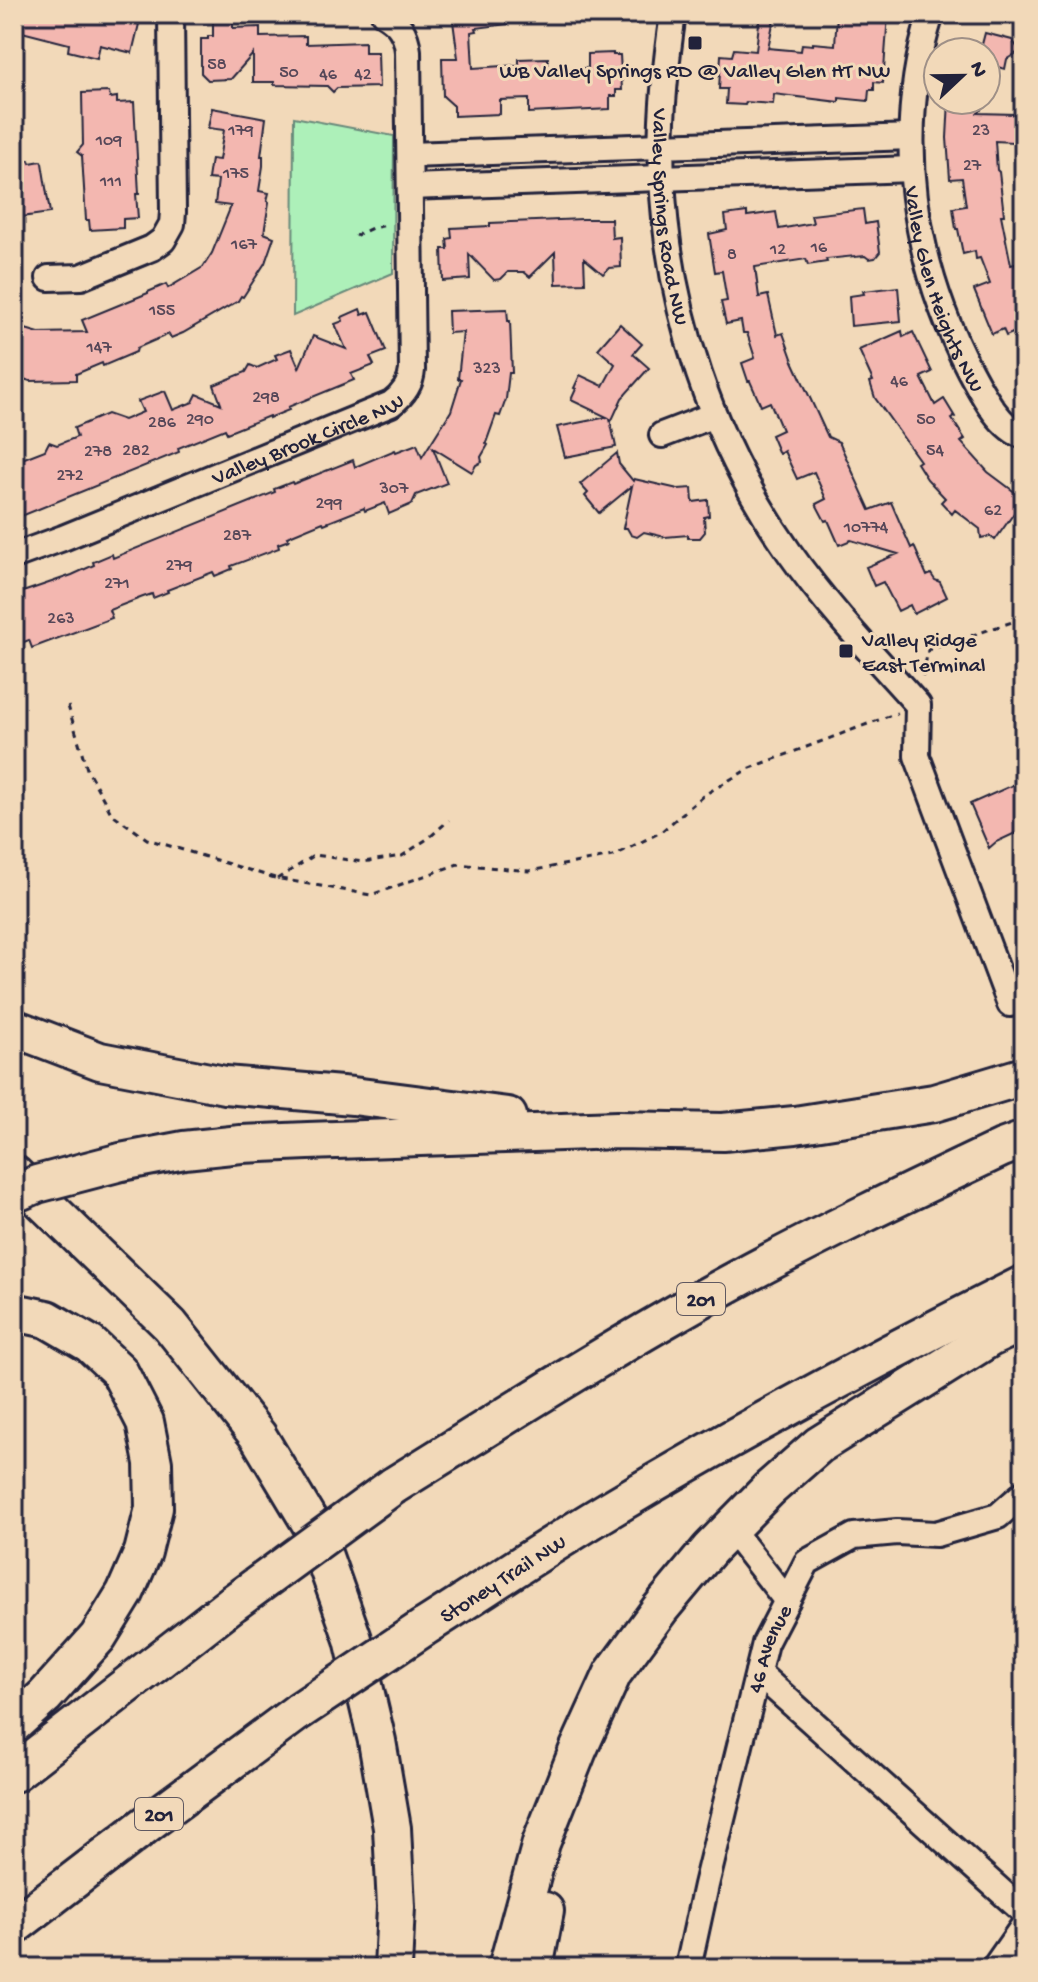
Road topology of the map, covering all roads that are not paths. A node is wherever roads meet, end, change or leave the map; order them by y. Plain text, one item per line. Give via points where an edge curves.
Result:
1 (171, 14) edge
2 (384, 14) edge
3 (673, 14) edge
4 (931, 14) edge
5 (911, 137) junction
6 (661, 146) junction
7 (410, 155) junction
8 (912, 169) junction
9 (662, 177) junction
10 (410, 187) junction
11 (49, 278) dead end
12 (714, 415) junction
13 (662, 435) dead end
14 (1024, 436) edge
15 (14, 556) edge
16 (1023, 1003) edge
17 (14, 1028) edge
18 (1024, 1076) edge
19 (617, 1130) junction
20 (1024, 1140) edge
21 (14, 1174) edge
22 (14, 1194) edge
23 (1024, 1284) edge
24 (14, 1312) edge
25 (1024, 1322) edge
26 (1024, 1493) edge
27 (730, 1528) junction
28 (787, 1601) junction
29 (758, 1673) junction
30 (14, 1724) edge
31 (578, 1750) junction
32 (14, 1773) edge
33 (1024, 1912) edge
34 (18, 1923) edge
35 (1024, 1925) edge
36 (393, 1968) edge
37 (507, 1968) edge
38 (534, 1968) edge
39 (688, 1968) edge
40 (994, 1968) edge

1 - 11 street via 172,224 152,248 81,277
2 - 7 street, Valley Brook Circle NW via 398,23 407,41
3 - 6 street, Valley Springs Road NW
4 - 5 street, Valley Glen Heights NW
5 - 6 street
5 - 8 street, Valley Glen Heights NW
6 - 7 street
6 - 9 street, Valley Springs Road NW
7 - 10 street, Valley Brook Circle NW
8 - 9 street, Valley Glen Heights NW
8 - 14 street, Valley Glen Heights NW via 926,260 949,330 994,410
9 - 10 street
9 - 12 street, Valley Springs Road NW via 681,316
10 - 15 street, Valley Brook Circle NW via 412,379 398,399
12 - 13 street
12 - 16 street, Valley Springs Road NW via 747,485 787,550 918,705 917,756 1010,1004
17 - 19 highway via 100,1061 225,1085
18 - 19 highway via 934,1103 795,1125 723,1132
19 - 22 highway, bridge via 184,1150 121,1162
20 - 32 highway, 201, bridge via 873,1209 726,1285 393,1486
21 - 36 highway via 170,1325 258,1436 315,1531 353,1639 377,1741 392,1828
23 - 34 highway, Stoney Trail NW / 201, bridge via 764,1420 423,1628 299,1711
24 - 30 highway via 47,1319 90,1344 119,1371 145,1422 154,1508 143,1552 98,1637
25 - 27 highway via 819,1445
26 - 28 street, 46 Avenue via 998,1516 936,1534 854,1536 807,1562
27 - 28 street
27 - 31 highway via 613,1673
28 - 29 street, 46 Avenue via 765,1643
29 - 33 street
29 - 39 street, 46 Avenue
31 - 37 highway via 541,1843
31 - 38 highway
35 - 40 street

